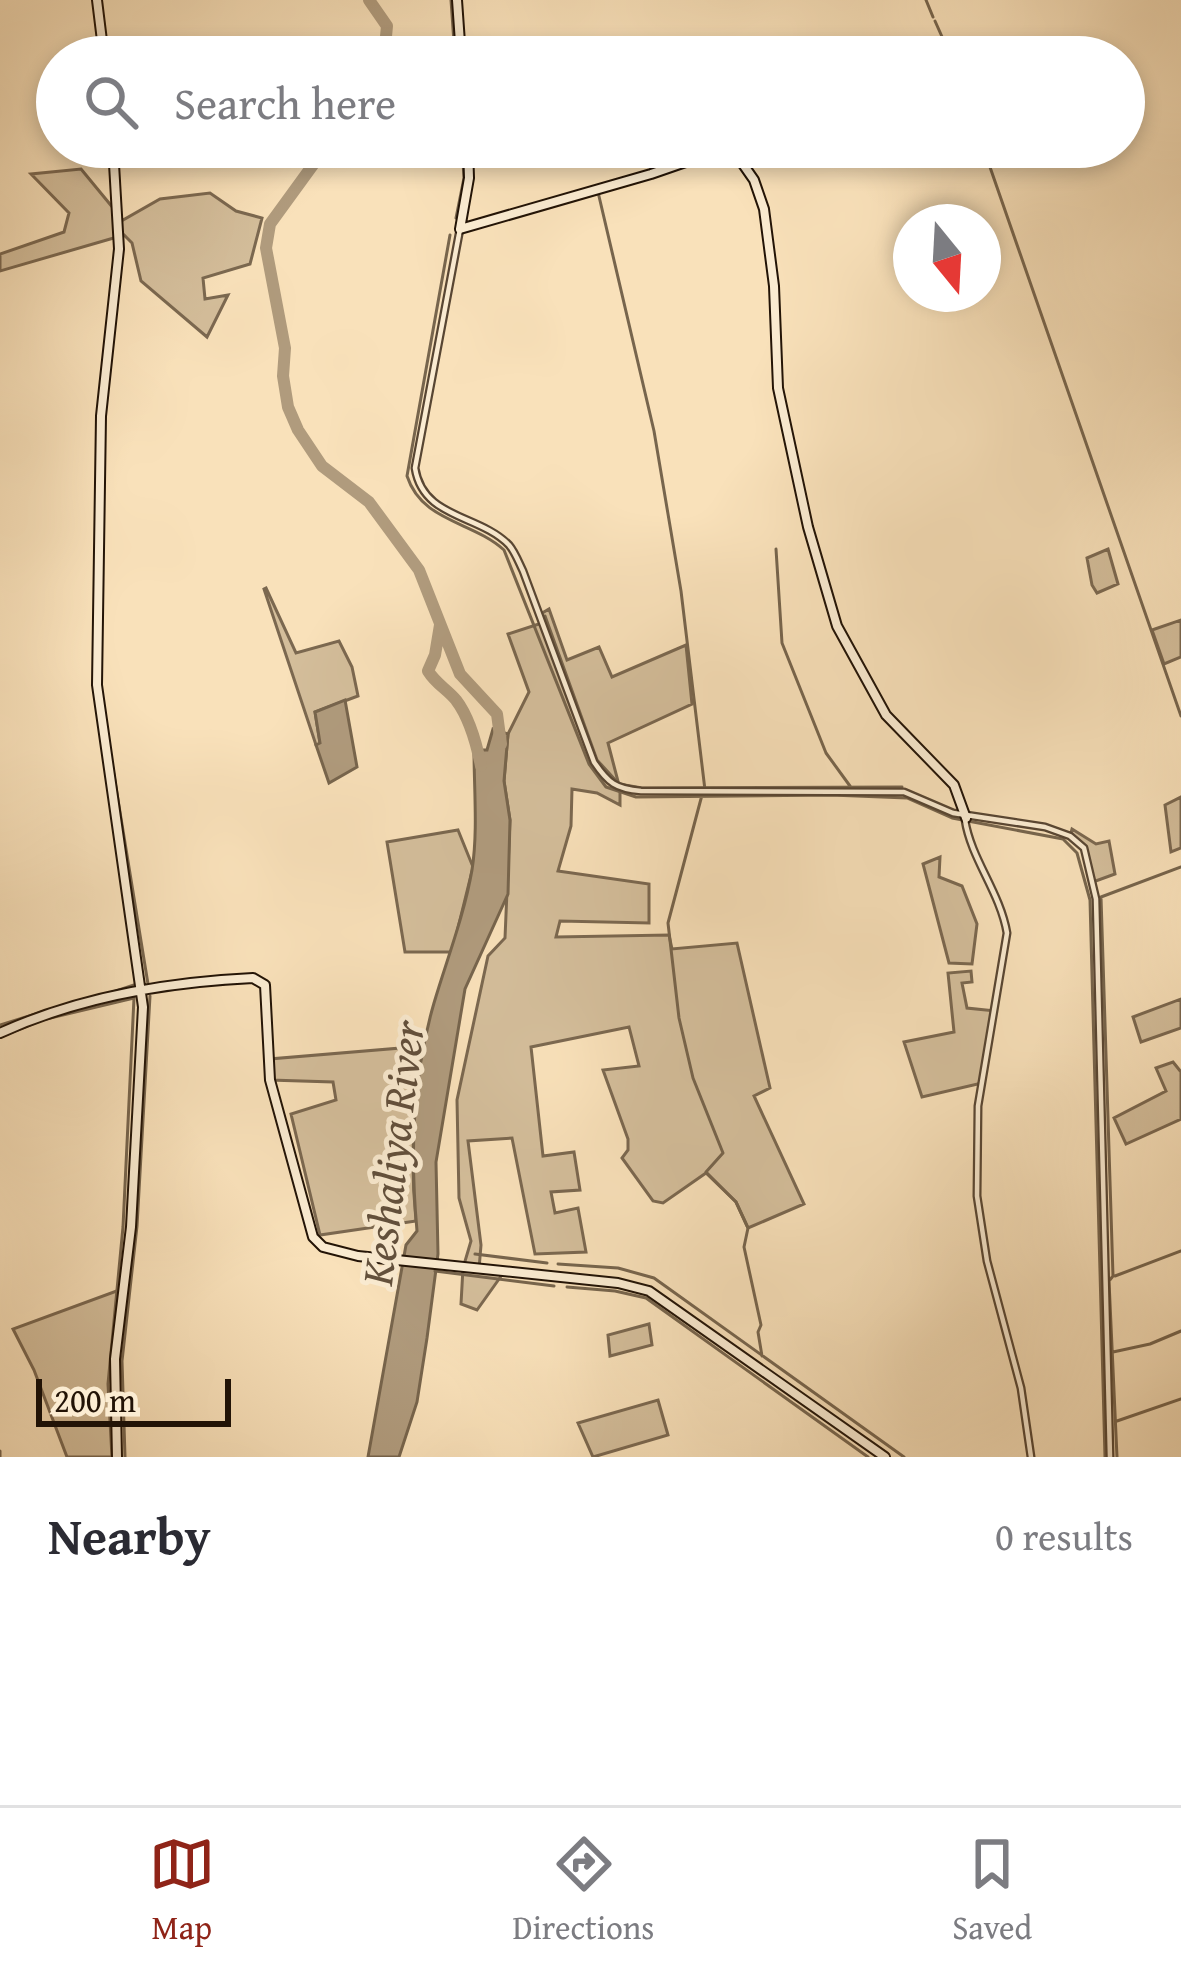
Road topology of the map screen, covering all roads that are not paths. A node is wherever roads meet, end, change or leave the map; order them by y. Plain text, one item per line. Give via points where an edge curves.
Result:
1 (97, 0) edge
2 (457, 0) edge
3 (101, 36) edge
4 (460, 36) edge
5 (114, 168) edge
6 (469, 168) edge
7 (666, 168) edge
8 (745, 168) edge
9 (460, 229) junction
10 (965, 819) junction
11 (142, 989) junction
12 (0, 1033) edge
13 (117, 1457) edge
14 (885, 1457) edge
15 (1031, 1457) edge
16 (1110, 1457) edge

1 - 3 street
2 - 4 street
5 - 11 street via 119,249 101,416 97,685
6 - 9 street
7 - 9 street
8 - 10 street via 764,209 778,388 837,626 886,715 954,784
9 - 10 street via 417,480 446,512 510,546 608,783 641,791 904,792
10 - 15 street via 1007,933 978,1106 976,1196
10 - 16 street via 1070,836 1090,867
11 - 12 street
11 - 13 street via 131,1227 115,1359
11 - 14 street via 254,978 265,986 270,1080 313,1237 323,1247 649,1291

